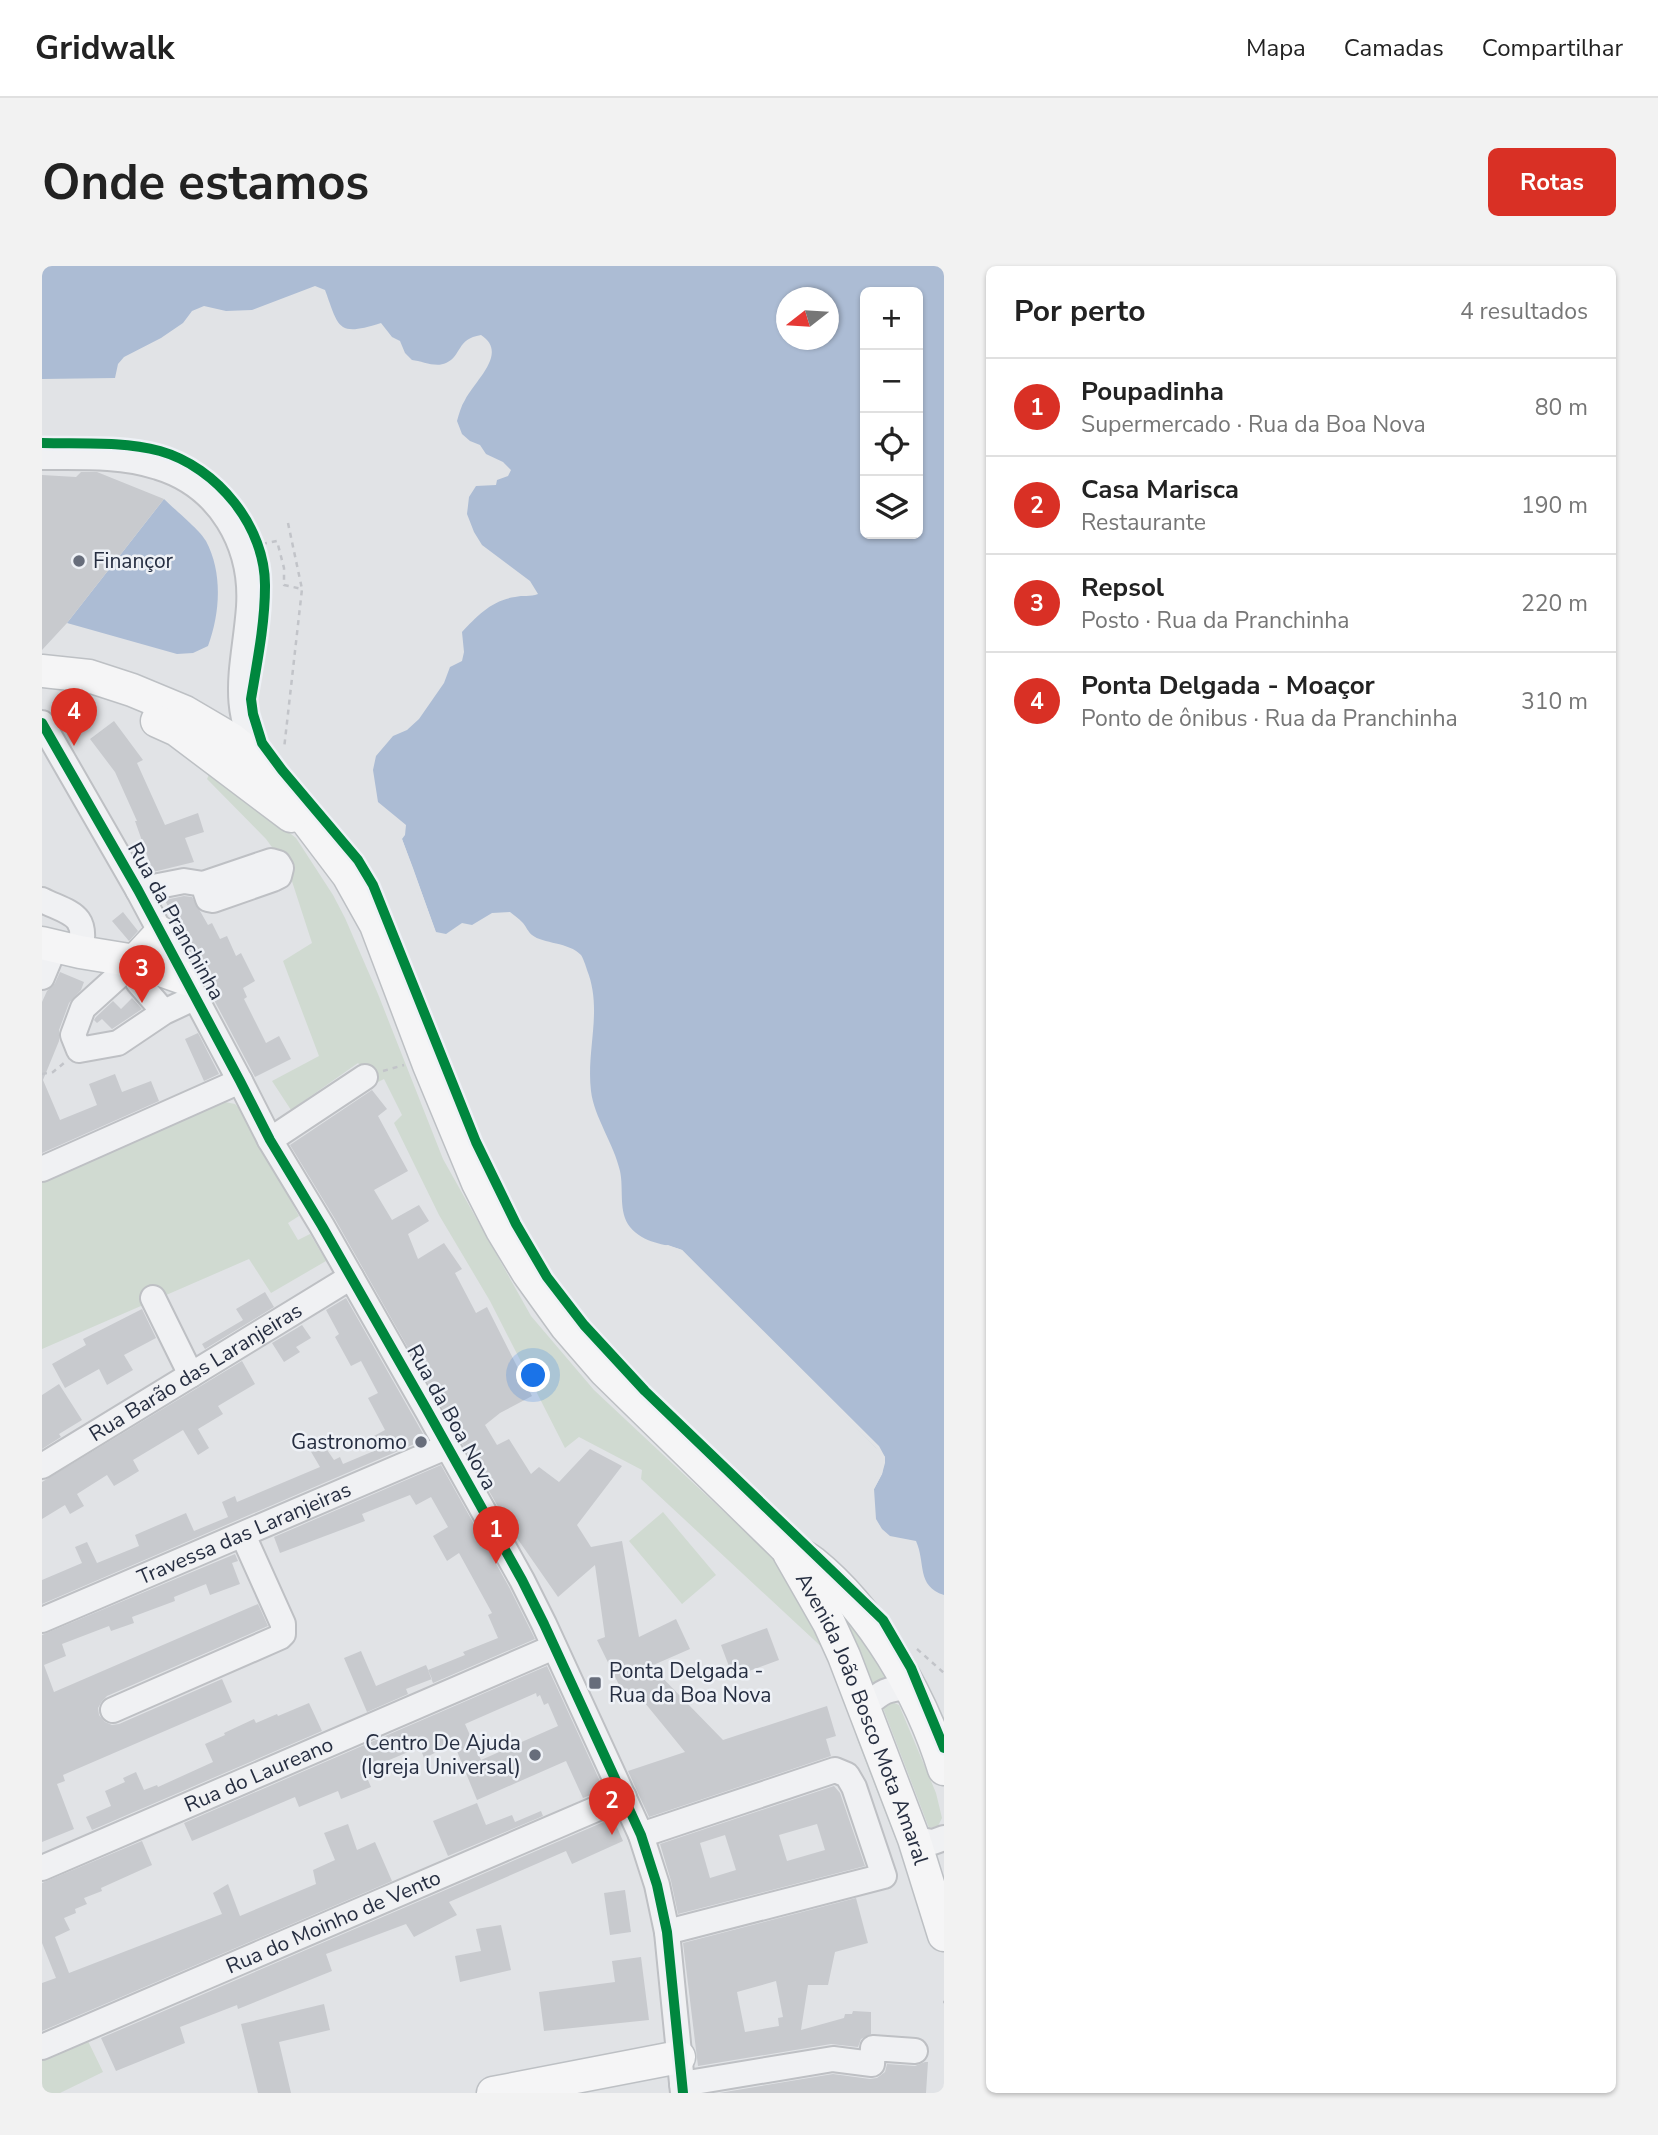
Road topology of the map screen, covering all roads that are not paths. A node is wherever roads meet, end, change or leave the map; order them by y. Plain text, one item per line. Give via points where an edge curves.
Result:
1 (42, 457) edge
2 (52, 680) edge
3 (42, 723) edge
4 (275, 764) junction
5 (315, 832) junction
6 (203, 884) dead end
7 (138, 890) junction
8 (42, 900) edge
9 (161, 933) junction
10 (59, 947) edge
11 (135, 961) junction
12 (42, 977) edge
13 (191, 988) junction
14 (164, 1012) junction
15 (365, 1077) road end
16 (240, 1081) junction
17 (270, 1140) junction
18 (42, 1170) edge
19 (351, 1277) junction
20 (153, 1298) dead end
21 (191, 1375) junction
22 (446, 1447) junction
23 (42, 1466) edge
24 (243, 1535) junction
25 (784, 1546) junction
26 (42, 1620) edge
27 (554, 1647) junction
28 (910, 1688) junction
29 (863, 1708) junction
30 (113, 1710) dead end
31 (943, 1760) edge
32 (624, 1797) junction
33 (641, 1835) junction
34 (929, 1839) edge
35 (42, 1868) edge
36 (667, 1932) junction
37 (944, 1935) edge
38 (42, 2047) edge
39 (915, 2051) dead end
40 (681, 2078) edge
41 (493, 2093) edge

1 - 4 street via 158,466 186,478 228,519 249,576 239,683 243,720 254,748
2 - 4 main road, Avenida João Bosco Mota Amaral via 89,676 132,690 185,712
2 - 5 main road, Avenida João Bosco Mota Amaral via 177,730
3 - 7 street, Rua da Pranchinha
4 - 5 main road, Avenida João Bosco Mota Amaral
5 - 25 main road, Avenida João Bosco Mota Amaral via 348,875 376,925 478,1183 528,1273 566,1326 626,1392
6 - 7 street via 184,881
7 - 9 street, Rua da Pranchinha
8 - 10 street via 76,916 82,926 83,937
9 - 11 main road
9 - 13 street, Rua da Pranchinha
10 - 11 main road
10 - 12 street
11 - 13 main road
11 - 14 street via 138,982
11 - 14 street via 83,1008 73,1035 79,1049 118,1043
13 - 14 street
13 - 16 street, Rua da Pranchinha
15 - 17 street
16 - 17 street, Rua da Pranchinha
16 - 18 street
17 - 19 street, Rua da Boa Nova
19 - 21 street, Rua Barão das Laranjeiras
19 - 22 street, Rua da Boa Nova
20 - 21 street
21 - 23 street, Rua Barão das Laranjeiras
22 - 24 street, Travessa das Laranjeiras
22 - 27 street, Rua da Boa Nova via 522,1580
24 - 26 street, Travessa das Laranjeiras
24 - 30 street via 283,1624 283,1634
25 - 28 main road, Avenida João Bosco Mota Amaral via 811,1561 841,1590 866,1619
25 - 29 main road, Avenida João Bosco Mota Amaral via 829,1623
27 - 32 street, Rua da Boa Nova
27 - 35 street, Rua do Laureano
28 - 29 street via 891,1688
28 - 31 main road, Avenida João Bosco Mota Amaral
29 - 34 main road, Avenida João Bosco Mota Amaral
32 - 33 street, Rua da Boa Nova
32 - 38 street, Rua do Moinho de Vento
33 - 36 street, Rua da Boa Nova
33 - 36 street via 835,1770 847,1775 854,1787 884,1876
34 - 37 main road, Avenida João Bosco Mota Amaral
36 - 40 street, Rua da Boa Nova
39 - 40 street via 873,2048 872,2064 833,2059
40 - 41 main road

